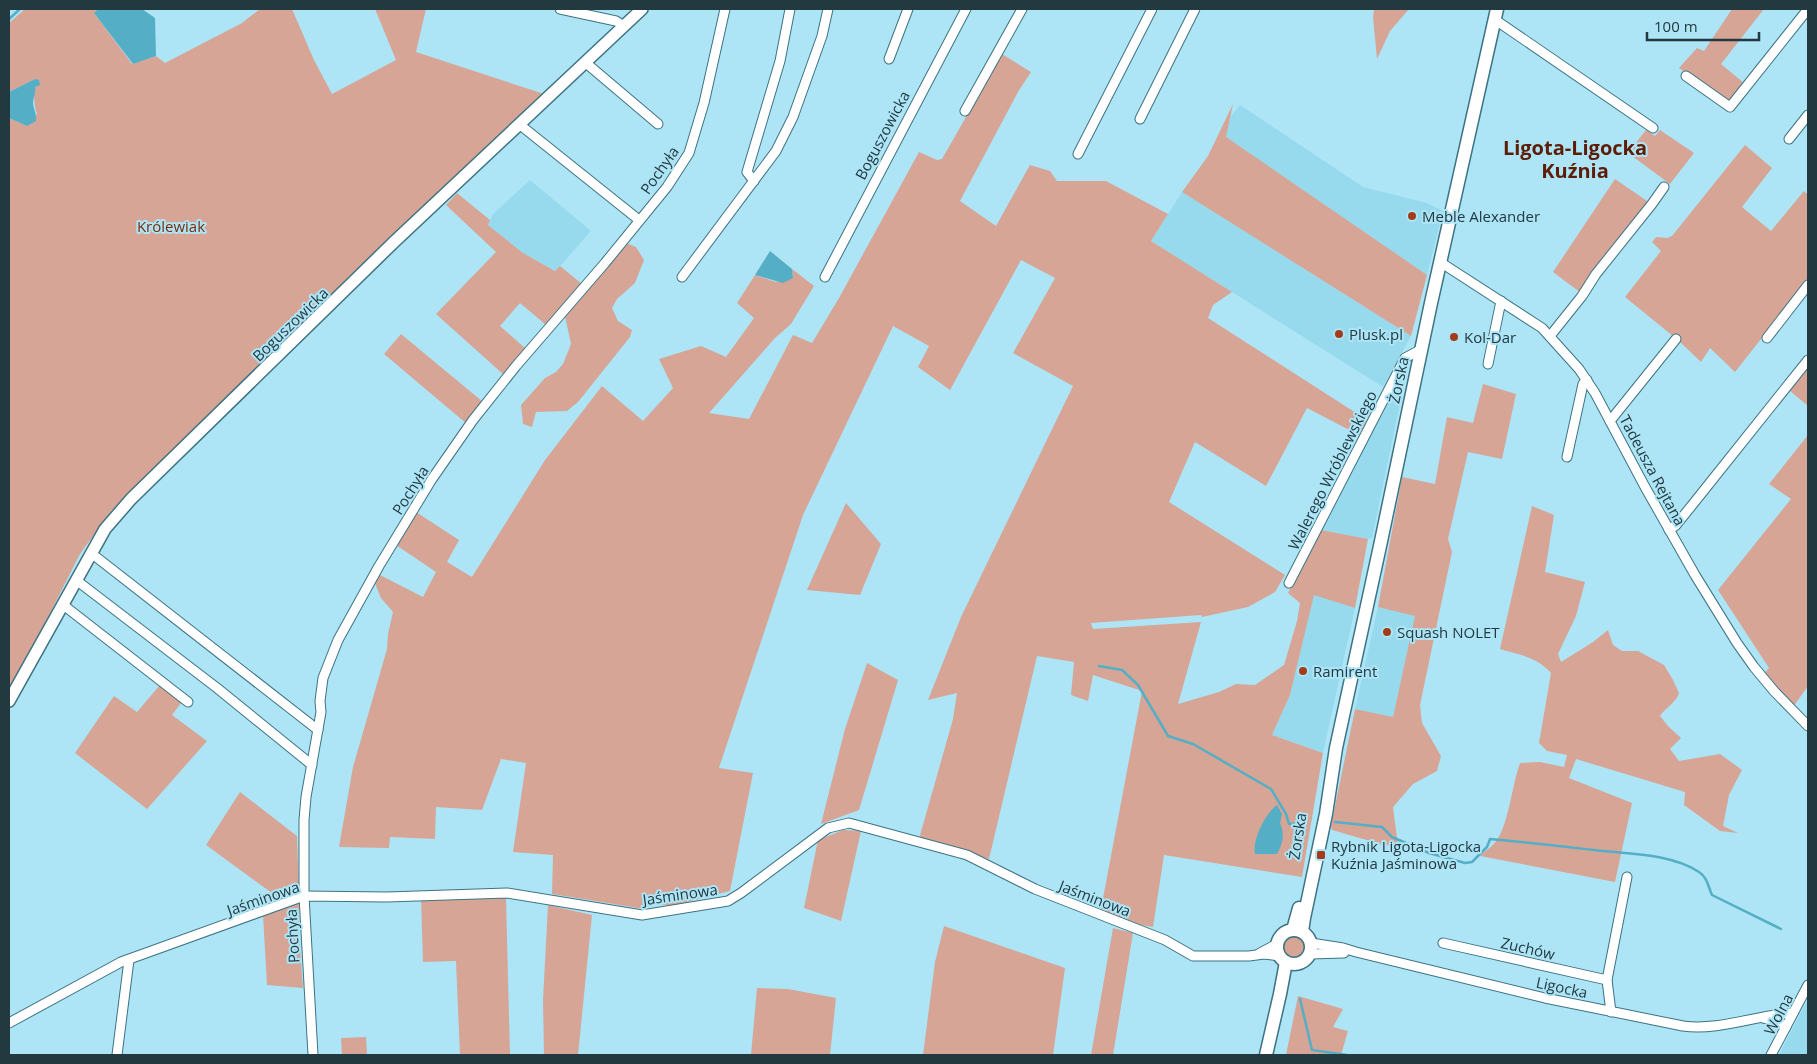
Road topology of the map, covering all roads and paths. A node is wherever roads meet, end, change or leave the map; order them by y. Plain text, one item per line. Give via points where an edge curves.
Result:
1 (560, 9) edge
2 (642, 9) edge
3 (725, 9) edge
4 (790, 9) edge
5 (828, 9) edge
6 (908, 9) edge
7 (966, 9) edge
8 (1022, 9) edge
9 (1152, 9) edge
10 (1195, 9) edge
11 (1808, 9) edge
12 (1496, 14) edge
13 (624, 26) junction
14 (890, 58) dead end
15 (586, 63) junction
16 (1686, 76) dead end
17 (964, 110) dead end
18 (1808, 115) edge
19 (1140, 119) dead end
20 (519, 124) junction
21 (658, 124) dead end
22 (1653, 128) dead end
23 (1789, 139) dead end
24 (1078, 154) dead end
25 (754, 181) junction
26 (1664, 186) dead end
27 (639, 220) junction
28 (1440, 262) junction
29 (825, 277) dead end
30 (682, 278) dead end
31 (1808, 285) edge
32 (1501, 301) junction
33 (1550, 336) junction
34 (1767, 338) dead end
35 (1676, 339) dead end
36 (1420, 350) junction
37 (1808, 360) edge
38 (1488, 364) dead end
39 (1587, 380) junction
40 (1610, 421) junction
41 (1567, 457) dead end
42 (1669, 530) junction
43 (91, 553) junction
44 (76, 580) junction
45 (1288, 583) dead end
46 (62, 604) junction
47 (9, 701) edge
48 (188, 702) dead end
49 (1808, 726) edge
50 (318, 730) junction
51 (312, 765) junction
52 (1627, 877) dead end
53 (304, 896) junction
54 (1297, 931) junction
55 (1443, 943) dead end
56 (1310, 948) junction
57 (1284, 956) junction
58 (128, 960) junction
59 (1607, 980) junction
60 (1808, 985) edge
61 (1611, 1012) junction
62 (1793, 1013) junction
63 (1764, 1018) junction
64 (9, 1023) edge
65 (1786, 1027) junction
66 (117, 1055) edge
67 (313, 1055) edge
68 (1266, 1055) edge
69 (1274, 1055) edge
70 (1771, 1055) edge

1 - 13 street via 616,20
2 - 13 street, Boguszowicka
3 - 27 street, Pochyła via 689,153 667,187
4 - 25 street via 780,61 747,172
5 - 25 street via 822,36 792,117 776,151
6 - 14 street
7 - 29 street, Boguszowicka
8 - 17 street
9 - 24 street
10 - 19 street
11 - 16 street via 1730,107
12 - 22 street, Żorska
12 - 28 main road, Żorska
13 - 15 street, Boguszowicka
15 - 20 street, Boguszowicka
15 - 21 street
18 - 23 street
20 - 27 street
20 - 43 street, Boguszowicka via 131,499 105,529
25 - 30 street
26 - 33 street
27 - 50 street, Pochyła via 516,366 432,479 338,640 323,678
28 - 32 street, Tadeusza Rejtana
28 - 36 main road, Żorska
31 - 34 street
32 - 33 street, Tadeusza Rejtana
32 - 38 street
33 - 39 street, Tadeusza Rejtana
35 - 40 street
36 - 45 street, Walerego Wróblewskiego via 1404,358
36 - 54 main road, Żorska via 1336,748 1325,776
37 - 42 street
39 - 40 street, Tadeusza Rejtana
39 - 41 street via 1583,384
40 - 42 street, Tadeusza Rejtana
42 - 49 street, Tadeusza Rejtana via 1746,656 1774,692
43 - 44 street, Boguszowicka
43 - 50 street
44 - 46 street, Boguszowicka
44 - 51 street
46 - 47 street, Boguszowicka
46 - 48 street
50 - 51 street, Pochyła
51 - 53 street, Pochyła via 304,820
52 - 59 street
53 - 57 street, Jaśminowa via 508,893 642,915 728,901 828,828 850,822 967,854 1034,889 1165,940 1193,956
53 - 58 street, Jaśminowa
53 - 67 street, Pochyła
54 - 56 main road via 1307,936
54 - 57 main road via 1281,936
55 - 59 street, Zuchów
56 - 57 main road via 1304,961
56 - 61 street, Ligocka via 1343,948
57 - 68 main road via 1280,994
57 - 69 main road via 1283,1008
58 - 64 street, Jaśminowa
58 - 66 street
59 - 61 street
60 - 62 street, Wolna
61 - 63 street, Ligocka via 1695,1027
62 - 63 street, Ligocka
62 - 65 street, Wolna
63 - 65 street, Ligocka
65 - 70 street, Wolna

